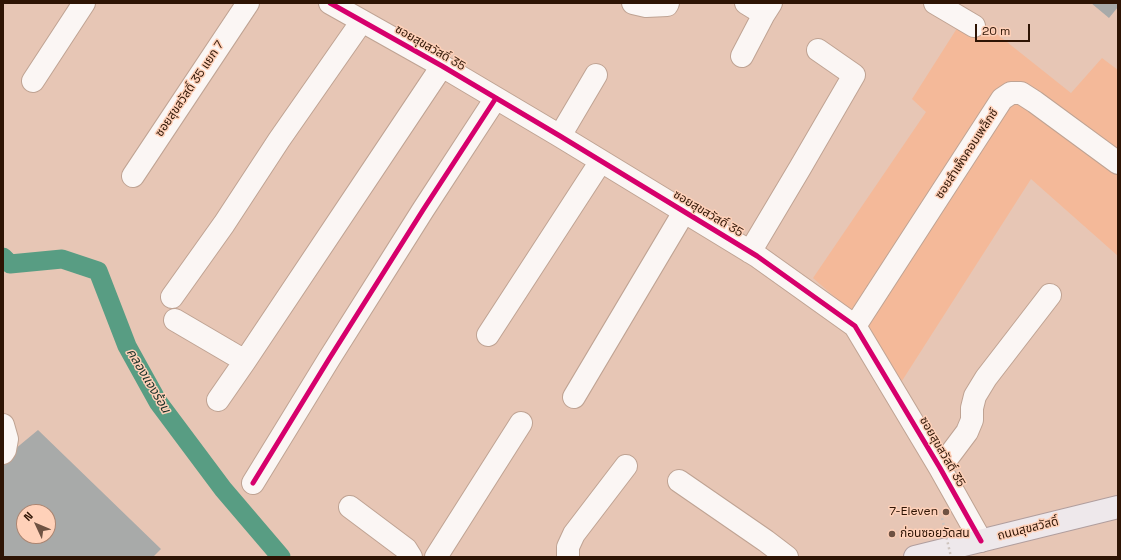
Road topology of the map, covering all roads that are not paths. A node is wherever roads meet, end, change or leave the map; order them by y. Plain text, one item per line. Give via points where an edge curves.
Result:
1 (84, 3) edge
2 (248, 3) edge
3 (330, 3) edge
4 (633, 3) edge
5 (668, 3) edge
6 (746, 3) edge
7 (935, 3) edge
8 (768, 9) edge
9 (362, 21) junction
10 (974, 26) dead end
11 (818, 50) dead end
12 (742, 56) dead end
13 (442, 66) junction
14 (596, 75) dead end
15 (33, 81) dead end
16 (496, 98) junction
17 (560, 136) junction
18 (601, 161) junction
19 (1118, 163) edge
20 (133, 176) dead end
21 (684, 212) junction
22 (750, 252) junction
23 (1050, 294) dead end
24 (172, 297) dead end
25 (176, 320) dead end
26 (855, 326) junction
27 (488, 335) dead end
28 (245, 361) junction
29 (574, 397) dead end
30 (218, 400) dead end
31 (521, 423) dead end
32 (3, 425) edge
33 (3, 452) edge
34 (626, 466) dead end
35 (940, 468) junction
36 (679, 481) dead end
37 (253, 483) dead end
38 (350, 507) dead end
39 (1118, 507) edge
40 (984, 549) edge
41 (411, 557) edge
42 (436, 557) edge
43 (568, 557) edge
44 (787, 557) edge
45 (914, 557) edge

1 - 15 street
2 - 20 street, ซอยสุขสวัสดิ์ 35 แยก 7
3 - 9 street, ซอยสุขสวัสดิ์ 35
4 - 5 street via 646,6
6 - 8 street
7 - 10 street
8 - 12 street
9 - 13 street, ซอยสุขสวัสดิ์ 35
9 - 24 street
11 - 22 street via 854,75
13 - 16 street, ซอยสุขสวัสดิ์ 35
13 - 28 street
14 - 17 street
16 - 17 street, ซอยสุขสวัสดิ์ 35
16 - 37 street via 342,338
17 - 18 street, ซอยสุขสวัสดิ์ 35
18 - 21 street, ซอยสุขสวัสดิ์ 35
18 - 27 street
19 - 26 street, ซอยสำเพ็งคอมเพล็กซ์ via 1035,102 1021,93 1011,93 1002,99
21 - 22 street, ซอยสุขสวัสดิ์ 35
21 - 29 street
22 - 26 street, ซอยสุขสวัสดิ์ 35
23 - 35 street via 986,378 975,396 972,420 967,432
25 - 28 street
26 - 35 street, ซอยสุขสวัสดิ์ 35
28 - 30 street
31 - 42 street
32 - 33 street via 7,439
34 - 43 street via 574,534 568,547
35 - 40 street, ซอยสุขสวัสดิ์ 35
36 - 44 street
38 - 41 street via 406,550
39 - 40 main road, ถนนสุขสวัสดิ์
40 - 45 main road, ถนนสุขสวัสดิ์

